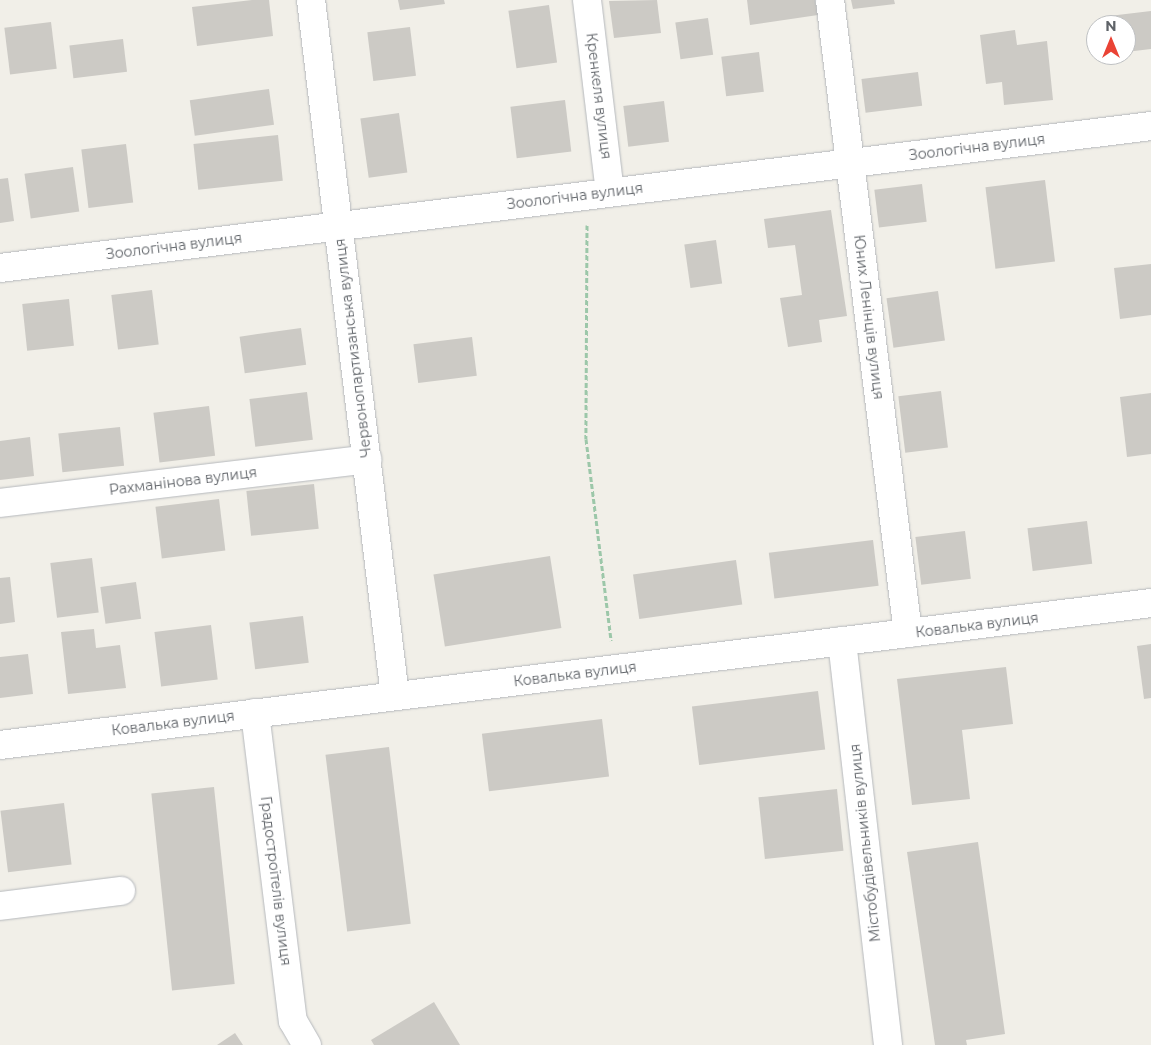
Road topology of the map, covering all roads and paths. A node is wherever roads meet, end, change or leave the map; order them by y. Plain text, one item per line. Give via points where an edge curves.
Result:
1 (311, 0) edge
2 (587, 0) edge
3 (830, 0) edge
4 (1151, 126) edge
5 (850, 162) junction
6 (599, 193) junction
7 (339, 226) junction
8 (0, 268) edge
9 (367, 459) junction
10 (0, 503) edge
11 (1151, 603) edge
12 (908, 633) junction
13 (842, 641) junction
14 (615, 669) junction
15 (396, 696) junction
16 (255, 713) junction
17 (0, 746) edge
18 (122, 891) dead end
19 (0, 906) edge
20 (307, 1045) edge
21 (888, 1045) edge

1 - 7 street, Червонопартизанська вулиця
2 - 6 street, Кренкеля вулиця
3 - 5 street, Юних Ленінців вулиця
4 - 5 street, Зоологічна вулиця
5 - 6 street, Зоологічна вулиця
5 - 12 street, Юних Ленінців вулиця
6 - 7 street, Зоологічна вулиця
6 - 14 path via 586,439
7 - 8 street, Зоологічна вулиця
7 - 9 street, Червонопартизанська вулиця
9 - 10 street, Рахманінова вулиця
9 - 15 street, Червонопартизанська вулиця
11 - 12 street, Ковалька вулиця
12 - 13 street, Ковалька вулиця
13 - 14 street, Ковалька вулиця
13 - 21 street, Містобудівельників вулиця
14 - 15 street, Ковалька вулиця
15 - 16 street, Ковалька вулиця
16 - 17 street, Ковалька вулиця
16 - 20 street, Градостроїтелiв вулиця via 293,1021
18 - 19 street

